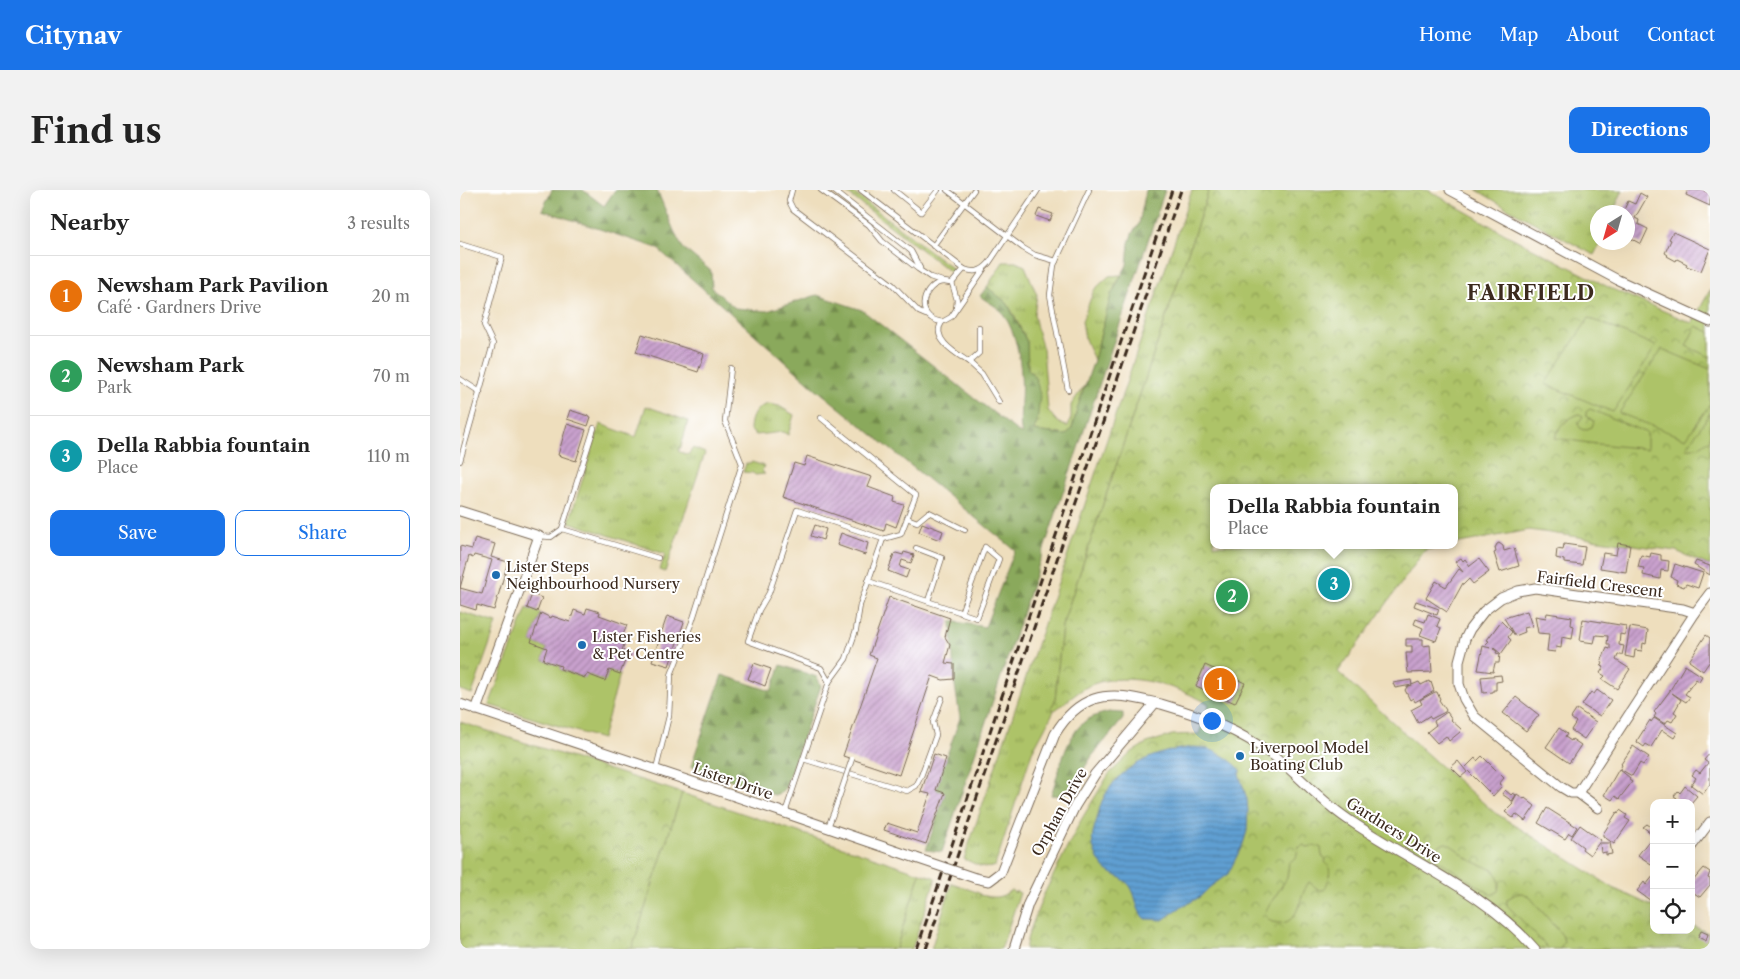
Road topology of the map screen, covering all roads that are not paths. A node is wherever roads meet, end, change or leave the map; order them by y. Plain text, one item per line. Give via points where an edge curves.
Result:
1 (792, 190) edge
2 (821, 190) edge
3 (833, 190) edge
4 (861, 190) edge
5 (894, 190) edge
6 (938, 190) edge
7 (947, 190) edge
8 (974, 190) edge
9 (1038, 190) edge
10 (1089, 190) edge
11 (1450, 190) edge
12 (964, 203) junction
13 (1008, 236) junction
14 (460, 244) edge
15 (934, 246) junction
16 (1056, 261) junction
17 (964, 269) junction
18 (984, 269) junction
19 (930, 277) junction
20 (942, 282) junction
21 (952, 283) junction
22 (956, 310) junction
23 (926, 315) junction
24 (942, 322) junction
25 (1710, 322) edge
26 (979, 327) dead end
27 (969, 362) junction
28 (731, 368) dead end
29 (460, 379) edge
30 (1068, 390) dead end
31 (480, 392) junction
32 (999, 402) dead end
33 (821, 418) dead end
34 (594, 428) dead end
35 (460, 461) edge
36 (460, 511) edge
37 (907, 518) junction
38 (562, 529) junction
39 (965, 530) dead end
40 (539, 536) junction
41 (883, 539) junction
42 (916, 548) dead end
43 (658, 558) dead end
44 (868, 580) junction
45 (1710, 593) edge
46 (928, 601) junction
47 (961, 613) junction
48 (1695, 613) junction
49 (829, 682) junction
50 (942, 698) dead end
51 (1155, 703) junction
52 (460, 704) edge
53 (476, 710) junction
54 (803, 759) junction
55 (852, 759) dead end
56 (656, 769) junction
57 (1578, 794) junction
58 (1598, 808) dead end
59 (785, 813) junction
60 (1710, 822) edge
61 (828, 827) junction
62 (1693, 844) edge
63 (996, 876) joint
64 (1014, 949) edge
65 (1535, 949) edge

1 - 23 lane via 789,201 793,209 893,285
2 - 19 lane via 869,225 882,241
3 - 19 lane via 911,251 918,265
4 - 15 lane
5 - 6 lane via 922,212
7 - 12 lane
8 - 12 lane
9 - 13 lane
10 - 16 lane
11 - 25 street via 1618,280
12 - 13 lane
12 - 15 lane
13 - 16 lane via 1023,248
13 - 18 lane
14 - 31 lane via 502,257 484,325 493,344
15 - 17 lane
16 - 30 lane via 1050,295
17 - 18 lane via 973,272
17 - 21 lane
18 - 22 lane
19 - 20 lane
20 - 21 lane
20 - 23 lane via 927,294 923,306
21 - 22 lane
22 - 24 lane
23 - 24 lane
24 - 27 lane via 940,336 944,342
26 - 27 lane via 980,353
27 - 32 lane via 982,374
28 - 56 lane via 725,421 742,464 672,675 669,716
29 - 31 lane
31 - 35 lane
33 - 37 lane via 916,495
34 - 38 lane
36 - 40 street
37 - 39 lane via 917,522 929,512
37 - 41 lane via 901,534
38 - 40 lane via 551,536
38 - 43 lane
40 - 53 street
41 - 44 lane
41 - 49 lane via 797,510 775,575 759,610 748,641 821,668
42 - 46 lane via 942,558
44 - 46 lane
44 - 49 lane via 846,659
45 - 48 street
46 - 47 lane
47 - 47 lane via 978,618 999,559 985,547
48 - 57 street
48 - 57 street, Fairfield Crescent via 1535,588 1501,598 1470,628 1461,650 1458,678 1464,699 1474,716 1561,788
49 - 54 lane
50 - 54 lane via 933,722 936,735 916,786 907,791
51 - 63 street, Gardners Drive via 1115,696 1093,699 1064,719 1055,734 1008,858
51 - 64 street, Orphan Drive via 1095,774 1075,806 1028,904
51 - 65 street, Gardners Drive via 1197,715 1249,740 1275,757 1343,817 1472,895 1515,928
52 - 53 street, Lister Drive
53 - 56 street, Lister Drive
54 - 59 lane
55 - 61 lane, bridge
56 - 59 street, Lister Drive
57 - 58 street, Fairfield Crescent
59 - 61 street, Lister Drive
60 - 62 street
61 - 63 street, Lister Drive, bridge via 975,878 989,881

